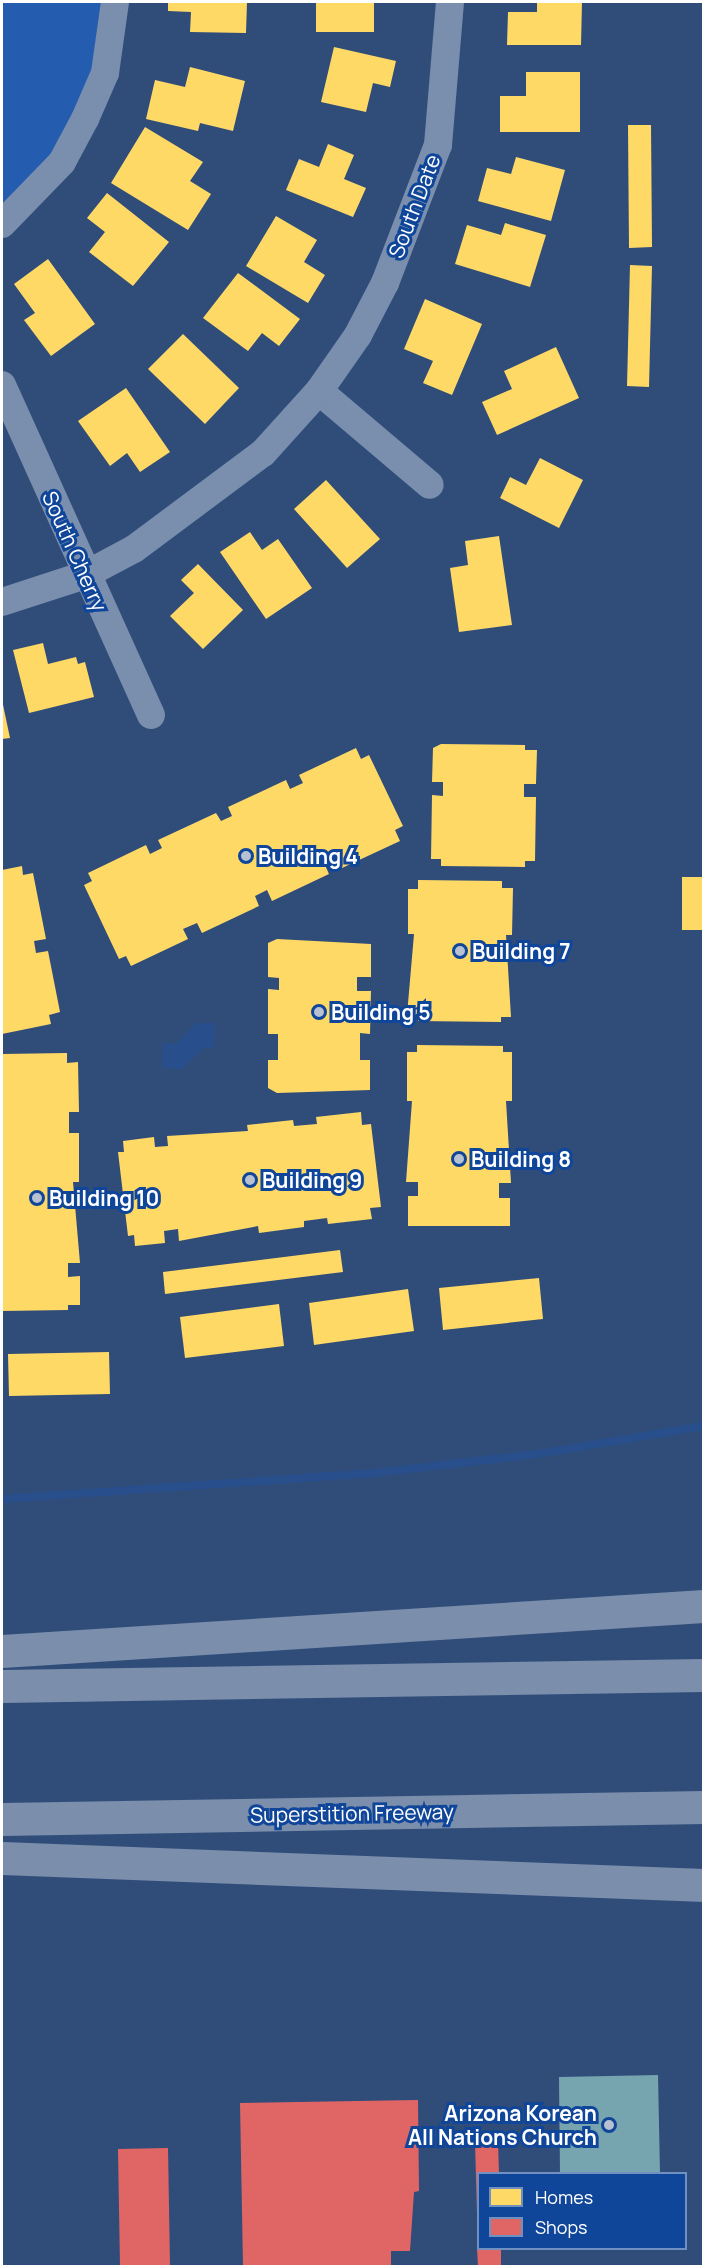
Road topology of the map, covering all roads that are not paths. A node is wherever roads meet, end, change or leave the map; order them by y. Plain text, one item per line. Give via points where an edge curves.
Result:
1 (115, 2) edge
2 (450, 2) edge
3 (2, 224) edge
4 (2, 385) edge
5 (319, 391) junction
6 (430, 485) dead end
7 (85, 575) junction
8 (2, 602) edge
9 (151, 715) dead end
10 (704, 1606) edge
11 (2, 1651) edge
12 (704, 1675) edge
13 (2, 1686) edge
14 (704, 1807) edge
15 (2, 1819) edge
16 (2, 1858) edge
17 (704, 1885) edge

1 - 3 street via 105,73 85,119 62,162
2 - 5 street, South Date via 438,145 385,283 358,335
4 - 7 street, South Cherry
5 - 6 street
5 - 7 street, South Date via 263,453 197,506
7 - 8 street, South Date
7 - 9 street, South Cherry
10 - 11 highway
12 - 13 highway
14 - 15 highway, Superstition Freeway
16 - 17 highway

